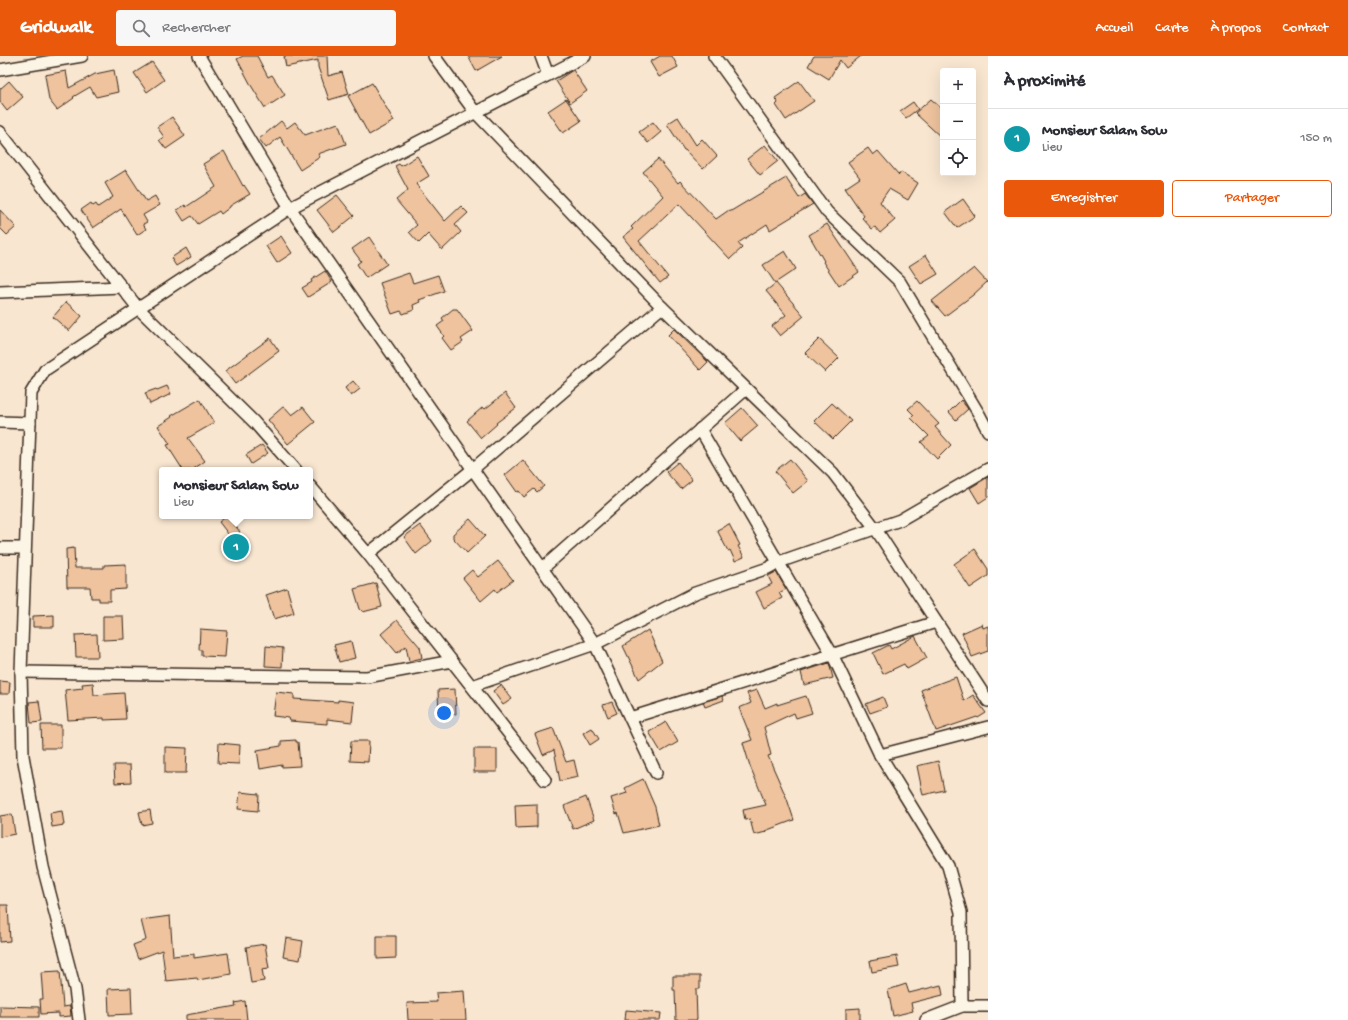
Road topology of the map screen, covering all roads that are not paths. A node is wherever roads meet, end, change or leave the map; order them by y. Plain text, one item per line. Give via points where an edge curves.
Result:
1 (82, 56) edge
2 (200, 56) edge
3 (434, 56) edge
4 (541, 56) edge
5 (585, 56) edge
6 (714, 56) edge
7 (0, 70) edge
8 (548, 75) junction
9 (475, 112) junction
10 (0, 132) edge
11 (290, 208) junction
12 (122, 287) junction
13 (0, 292) edge
14 (662, 307) junction
15 (138, 308) junction
16 (746, 389) junction
17 (984, 413) edge
18 (0, 422) edge
19 (30, 423) junction
20 (700, 429) junction
21 (988, 431) edge
22 (293, 467) edge
23 (473, 469) junction
24 (988, 469) edge
25 (313, 490) edge
26 (875, 528) junction
27 (0, 548) edge
28 (25, 548) junction
29 (368, 554) junction
30 (779, 562) junction
31 (543, 568) junction
32 (936, 622) junction
33 (596, 644) junction
34 (832, 654) junction
35 (452, 660) junction
36 (21, 672) junction
37 (472, 686) junction
38 (988, 701) edge
39 (630, 718) junction
40 (988, 727) edge
41 (880, 755) junction
42 (656, 773) dead end
43 (545, 780) dead end
44 (962, 1006) junction
45 (988, 1006) edge
46 (79, 1020) edge
47 (926, 1020) edge

1 - 7 street
2 - 11 street
3 - 9 street
4 - 8 street
5 - 8 street
6 - 17 street via 827,212 900,282
8 - 9 street
9 - 11 street
9 - 14 street
10 - 12 street
11 - 15 street
11 - 23 street
12 - 13 street
12 - 15 street
14 - 16 street
14 - 23 street
15 - 19 street via 45,370 31,393
15 - 22 street via 254,422
16 - 20 street
16 - 26 street via 833,473
17 - 21 street
18 - 19 street
19 - 28 street
20 - 30 street
20 - 31 street
23 - 29 street
23 - 31 street
24 - 26 street via 900,520
25 - 29 street
26 - 30 street
26 - 32 street
27 - 28 street
28 - 36 street
29 - 35 street
30 - 33 street via 695,593
30 - 34 street
31 - 33 street
32 - 34 street
32 - 38 street
33 - 37 street
33 - 39 street
34 - 39 street
34 - 41 street
35 - 36 street via 367,677
35 - 37 street
36 - 46 street via 23,756 43,867 75,989
37 - 43 street
39 - 42 street
40 - 41 street
41 - 44 street via 948,866 961,912
44 - 45 street
44 - 47 street

